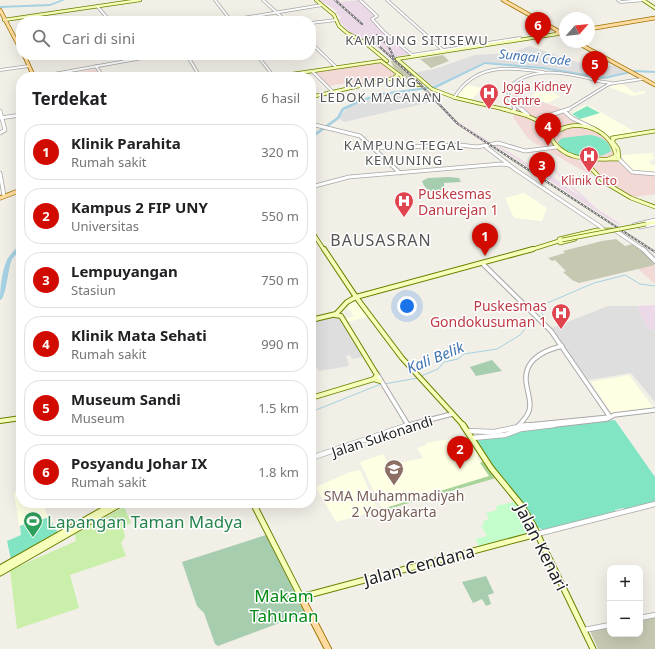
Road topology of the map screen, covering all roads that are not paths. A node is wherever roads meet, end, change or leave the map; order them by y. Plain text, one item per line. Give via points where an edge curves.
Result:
1 (140, 0) edge
2 (215, 0) edge
3 (264, 0) edge
4 (316, 0) edge
5 (360, 0) edge
6 (386, 0) edge
7 (502, 0) edge
8 (618, 0) edge
9 (644, 0) edge
10 (322, 5) junction
11 (98, 6) junction
12 (655, 7) edge
13 (0, 10) edge
14 (277, 13) junction
15 (26, 16) edge
16 (106, 16) edge
17 (227, 16) edge
18 (260, 16) edge
19 (280, 16) edge
20 (16, 17) edge
21 (655, 18) edge
22 (4, 19) junction
23 (336, 20) junction
24 (0, 22) edge
25 (316, 22) edge
26 (595, 28) edge
27 (559, 32) edge
28 (559, 33) edge
29 (16, 41) edge
30 (588, 48) edge
31 (316, 49) edge
32 (444, 51) junction
33 (418, 54) junction
34 (412, 55) junction
35 (398, 58) junction
36 (27, 60) edge
37 (128, 60) edge
38 (189, 60) edge
39 (261, 60) edge
40 (30, 66) junction
41 (96, 66) junction
42 (389, 66) junction
43 (336, 67) junction
44 (0, 70) edge
45 (312, 71) joint
46 (33, 72) edge
47 (63, 72) edge
48 (100, 72) edge
49 (197, 72) edge
50 (269, 72) edge
51 (306, 72) edge
52 (543, 72) junction
53 (546, 72) junction
54 (398, 74) junction
55 (556, 74) junction
56 (316, 75) edge
57 (640, 77) junction
58 (384, 80) junction
59 (402, 82) junction
60 (515, 82) junction
61 (612, 83) junction
62 (428, 85) junction
63 (654, 85) edge
64 (432, 89) junction
65 (332, 91) junction
66 (316, 96) edge
67 (454, 98) junction
68 (562, 108) dead end
69 (0, 111) edge
70 (513, 111) junction
71 (566, 112) junction
72 (16, 116) edge
73 (528, 116) junction
74 (1, 118) edge
75 (539, 120) junction
76 (316, 125) edge
77 (586, 126) junction
78 (563, 129) junction
79 (554, 132) junction
80 (599, 132) junction
81 (655, 132) edge
82 (0, 133) edge
83 (605, 137) junction
84 (613, 138) junction
85 (610, 142) junction
86 (486, 146) junction
87 (557, 147) junction
88 (375, 148) junction
89 (581, 159) junction
90 (593, 159) junction
91 (608, 159) junction
92 (619, 159) junction
93 (503, 162) junction
94 (593, 171) junction
95 (400, 172) junction
96 (0, 173) edge
97 (655, 174) edge
98 (316, 186) edge
99 (16, 191) edge
100 (2, 197) edge
101 (655, 206) edge
102 (655, 222) edge
103 (614, 230) junction
104 (602, 231) junction
105 (316, 237) edge
106 (540, 247) junction
107 (655, 261) edge
108 (483, 264) junction
109 (356, 297) junction
110 (340, 310) junction
111 (335, 315) junction
112 (341, 316) junction
113 (316, 319) edge
114 (562, 346) junction
115 (377, 374) junction
116 (374, 379) junction
117 (382, 383) junction
118 (316, 396) edge
119 (655, 410) edge
120 (452, 414) junction
121 (610, 417) junction
122 (16, 419) edge
123 (0, 421) edge
124 (546, 424) junction
125 (408, 425) junction
126 (519, 426) junction
127 (468, 431) junction
128 (514, 432) junction
129 (472, 438) junction
130 (316, 456) edge
131 (655, 504) edge
132 (107, 508) edge
133 (113, 508) edge
134 (256, 508) edge
135 (537, 534) junction
136 (57, 539) junction
137 (0, 568) edge
138 (0, 573) edge
139 (301, 597) junction
140 (655, 615) edge
141 (643, 617) edge
142 (607, 626) edge
143 (584, 630) junction
144 (328, 649) edge
145 (593, 649) edge

1 - 11 main road
2 - 17 street
3 - 14 street
4 - 10 main road
5 - 34 street via 377,16 372,18 373,20
6 - 32 street
7 - 27 main road
8 - 9 street
9 - 12 main road
10 - 14 street
10 - 23 main road
11 - 15 main road
11 - 16 street
13 - 22 main road
14 - 18 street
14 - 19 street
20 - 22 main road
21 - 26 main road
22 - 24 main road
22 - 29 main road
23 - 25 street
23 - 42 main road via 347,33 364,42
28 - 32 main road
30 - 57 main road
31 - 43 street
32 - 33 main road
33 - 34 street
33 - 35 main road
34 - 35 main road
35 - 62 main road
36 - 40 main road
37 - 41 street
38 - 49 street
39 - 50 street
40 - 44 street
40 - 46 main road
41 - 47 street
41 - 48 street
42 - 43 main road via 380,61
42 - 54 main road
43 - 45 main road
45 - 51 main road
52 - 53 street
52 - 55 street
52 - 60 street
53 - 55 street
53 - 67 street via 516,68 488,70 467,79
54 - 58 main road via 395,78
54 - 59 main road via 402,77
55 - 61 street
56 - 65 street
57 - 61 street
57 - 63 main road
58 - 59 main road
58 - 65 main road
59 - 62 main road via 407,86
60 - 70 street via 508,90 508,99 515,108
60 - 73 street via 510,90 511,99
61 - 71 street
62 - 64 main road
64 - 67 main road
64 - 79 main road via 455,99 529,117 554,129
65 - 66 main road
67 - 70 main road
68 - 71 street
69 - 74 street
70 - 73 main road
71 - 75 street
71 - 77 street
71 - 80 street
72 - 74 street
73 - 75 main road
74 - 82 street via 3,130
75 - 78 main road via 557,129
76 - 88 street via 360,136
77 - 78 main road
77 - 80 main road
78 - 79 main road
79 - 87 main road via 550,137
80 - 83 main road
80 - 84 street
81 - 84 main road
83 - 84 main road
83 - 85 main road
84 - 85 main road
84 - 92 main road
85 - 91 main road via 615,148 616,155
86 - 87 street via 501,144 524,152
86 - 88 street
86 - 93 street
87 - 89 main road
88 - 95 street
89 - 90 main road
89 - 94 main road
90 - 91 main road
90 - 94 main road via 588,161
91 - 92 main road
92 - 97 street via 632,172
93 - 95 street
93 - 104 street
94 - 101 main road via 629,196
95 - 98 street via 349,177
96 - 100 street
99 - 100 main road
102 - 103 main road, bridge
102 - 103 street
103 - 104 main road
103 - 106 main road, bridge
103 - 107 street via 643,249
104 - 106 main road
105 - 109 main road, Jalan Kenari
106 - 108 main road
108 - 109 main road
108 - 114 street via 544,323
109 - 110 main road
109 - 120 main road, Jalan Kenari via 402,358
110 - 111 main road
110 - 112 main road
111 - 112 main road
111 - 113 main road
112 - 115 main road
114 - 121 street
114 - 126 street via 542,352 527,367 525,379 530,407
115 - 116 main road
115 - 117 street
116 - 117 main road
116 - 118 main road
117 - 125 street
119 - 121 street
120 - 125 street, Jalan Sukonandi
120 - 127 main road, Jalan Kenari
121 - 124 street
122 - 123 main road
124 - 126 street
124 - 128 street
125 - 130 street, Jalan Sukonandi
126 - 127 street via 490,433
126 - 128 street
127 - 129 main road, Jalan Kenari
128 - 129 street
129 - 135 main road, Jalan Kenari via 491,468 522,506
131 - 135 street
132 - 136 main road
133 - 136 main road
134 - 139 main road
135 - 139 main road, Jalan Cendana
135 - 143 main road, Jalan Kenari
136 - 137 main road
136 - 138 main road
139 - 144 main road
140 - 141 street
142 - 143 street
143 - 145 main road, Jalan Kenari

